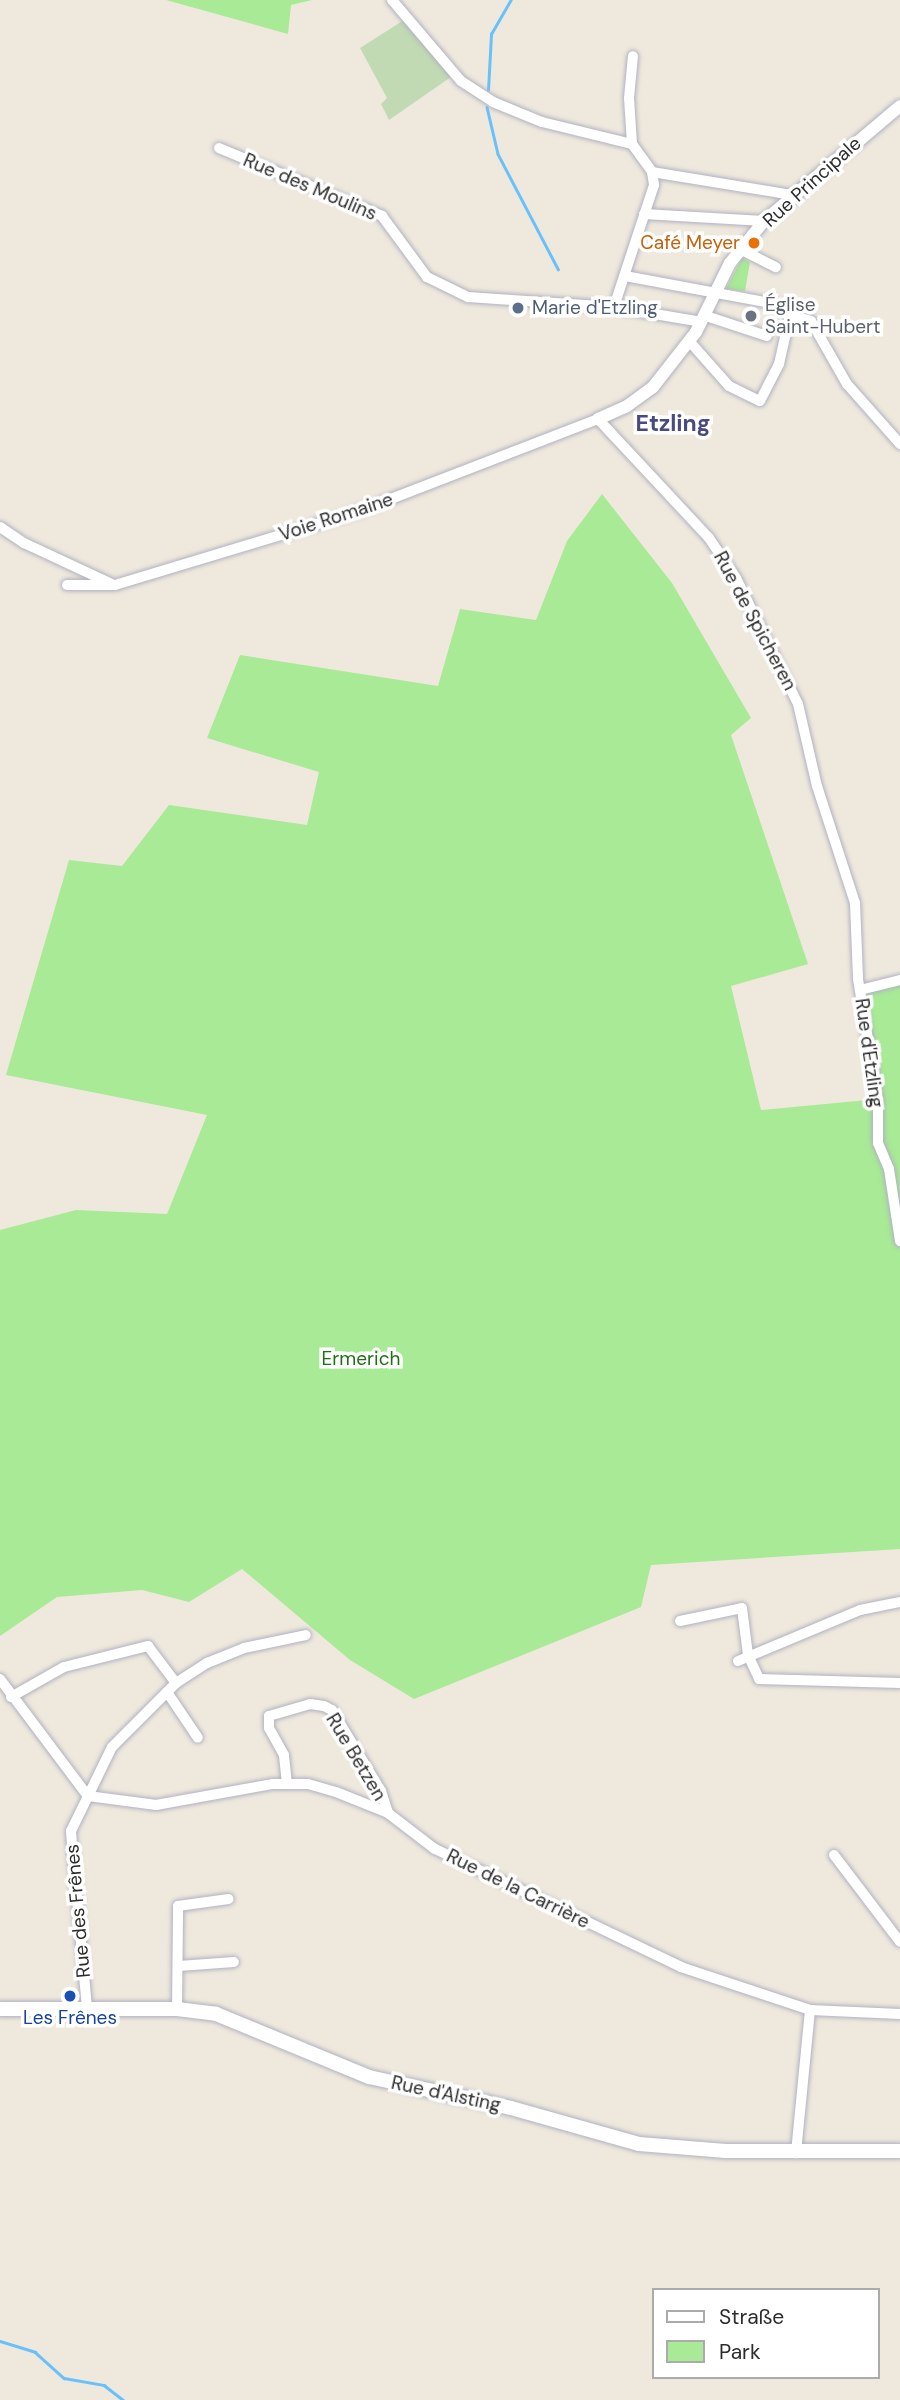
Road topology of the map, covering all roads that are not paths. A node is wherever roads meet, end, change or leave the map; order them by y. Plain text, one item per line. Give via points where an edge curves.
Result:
1 (392, 0) edge
2 (633, 56) dead end
3 (900, 106) edge
4 (632, 145) junction
5 (219, 148) dead end
6 (652, 172) junction
7 (793, 195) junction
8 (644, 214) junction
9 (764, 221) junction
10 (742, 250) junction
11 (776, 267) dead end
12 (625, 276) junction
13 (717, 291) junction
14 (614, 307) junction
15 (790, 315) junction
16 (704, 319) junction
17 (766, 336) dead end
18 (690, 342) junction
19 (598, 419) junction
20 (900, 444) edge
21 (0, 527) edge
22 (67, 585) dead end
23 (116, 585) junction
24 (855, 903) joint
25 (900, 980) edge
26 (860, 990) junction
27 (900, 1241) edge
28 (900, 1602) edge
29 (680, 1621) dead end
30 (306, 1635) dead end
31 (748, 1655) junction
32 (738, 1661) dead end
33 (0, 1679) edge
34 (176, 1683) junction
35 (900, 1683) edge
36 (167, 1692) junction
37 (11, 1697) junction
38 (198, 1738) dead end
39 (287, 1784) junction
40 (88, 1796) junction
41 (388, 1813) junction
42 (834, 1855) dead end
43 (229, 1899) dead end
44 (900, 1942) edge
45 (234, 1962) dead end
46 (179, 1966) junction
47 (87, 2008) junction
48 (0, 2009) edge
49 (177, 2009) junction
50 (810, 2010) junction
51 (900, 2014) edge
52 (900, 2151) edge
53 (796, 2153) junction

1 - 4 street via 461,81 493,102 554,125
2 - 4 street via 629,98
3 - 7 street, Rue Principale
4 - 6 street
5 - 14 street, Rue des Moulins via 382,216 428,277 468,297
6 - 7 street
6 - 8 street via 654,185
7 - 9 street, Rue Principale
8 - 9 street
8 - 12 street
9 - 10 street, Rue Principale
10 - 11 street
10 - 13 street, Rue Principale
12 - 13 street
12 - 14 street
13 - 15 street via 776,304
13 - 16 street, Rue Principale
14 - 16 street, Rue des Moulins
15 - 18 street via 779,363 760,401 729,386
15 - 20 street via 811,321 819,329 847,384
16 - 17 street, Rue des Moulins
16 - 18 street, Rue Principale
18 - 19 street, Rue Principale via 653,387
19 - 23 street, Voie Romaine via 357,512
19 - 24 street, Rue de Spicheren via 709,538 736,578 799,704 817,786
21 - 23 street via 24,543
22 - 23 street, Voie Romaine
24 - 26 street, Rue d'Etzling
25 - 26 street
26 - 27 street, Rue d'Etzling via 878,1100 878,1143 889,1169
28 - 31 street via 860,1610
29 - 31 street via 742,1608
30 - 34 street, Rue des Frênes via 244,1648 207,1663
31 - 32 street
31 - 35 street via 759,1679
33 - 37 street
34 - 36 street, Rue des Frênes
34 - 37 street via 148,1646 64,1667
36 - 38 street
36 - 40 street, Rue des Frênes via 112,1748
37 - 40 street
39 - 40 street, Rue de la Carrière via 156,1805
39 - 41 street, Rue de la Carrière via 327,1789
39 - 41 street, Rue Betzen via 284,1755 269,1728 269,1716 310,1704 324,1706 332,1710 381,1791
40 - 47 street, Rue des Frênes via 71,1831
41 - 50 street, Rue de la Carrière via 435,1849 681,1967
42 - 44 street
43 - 46 street via 178,1906
45 - 46 street
46 - 49 street
47 - 48 main road, Rue d'Alsting
47 - 49 main road, Rue d'Alsting
49 - 53 main road, Rue d'Alsting via 242,2021 369,2077 511,2108 614,2139 689,2150
50 - 51 street, Rue de la Carrière
50 - 53 street
52 - 53 main road, Rue d'Alsting

